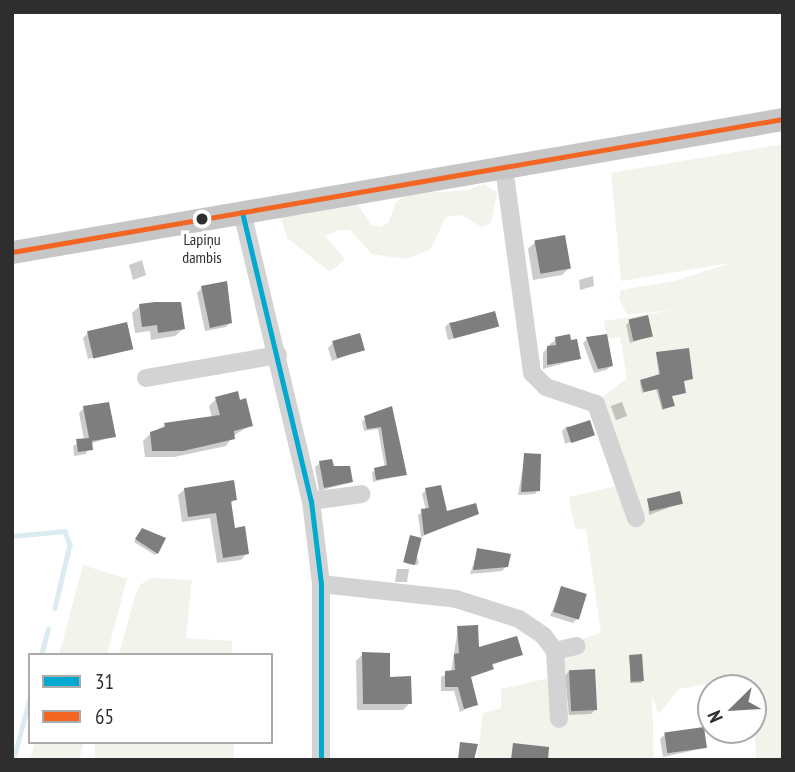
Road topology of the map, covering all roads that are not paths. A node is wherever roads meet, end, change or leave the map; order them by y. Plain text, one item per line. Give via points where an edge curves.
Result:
1 (783, 119) edge
2 (504, 167) junction
3 (242, 212) junction
4 (12, 251) edge
5 (278, 355) junction
6 (146, 378) dead end
7 (362, 494) dead end
8 (311, 501) junction
9 (636, 518) dead end
10 (321, 584) junction
11 (576, 646) dead end
12 (555, 651) junction
13 (559, 719) dead end
14 (321, 760) edge

1 - 2 main road
2 - 3 main road
2 - 9 street via 532,373 546,387 596,404
3 - 4 main road
3 - 5 street
5 - 6 street
5 - 8 street
7 - 8 street
8 - 10 street
10 - 12 street via 456,600 493,609 533,627
10 - 14 street
11 - 12 street
12 - 13 street

